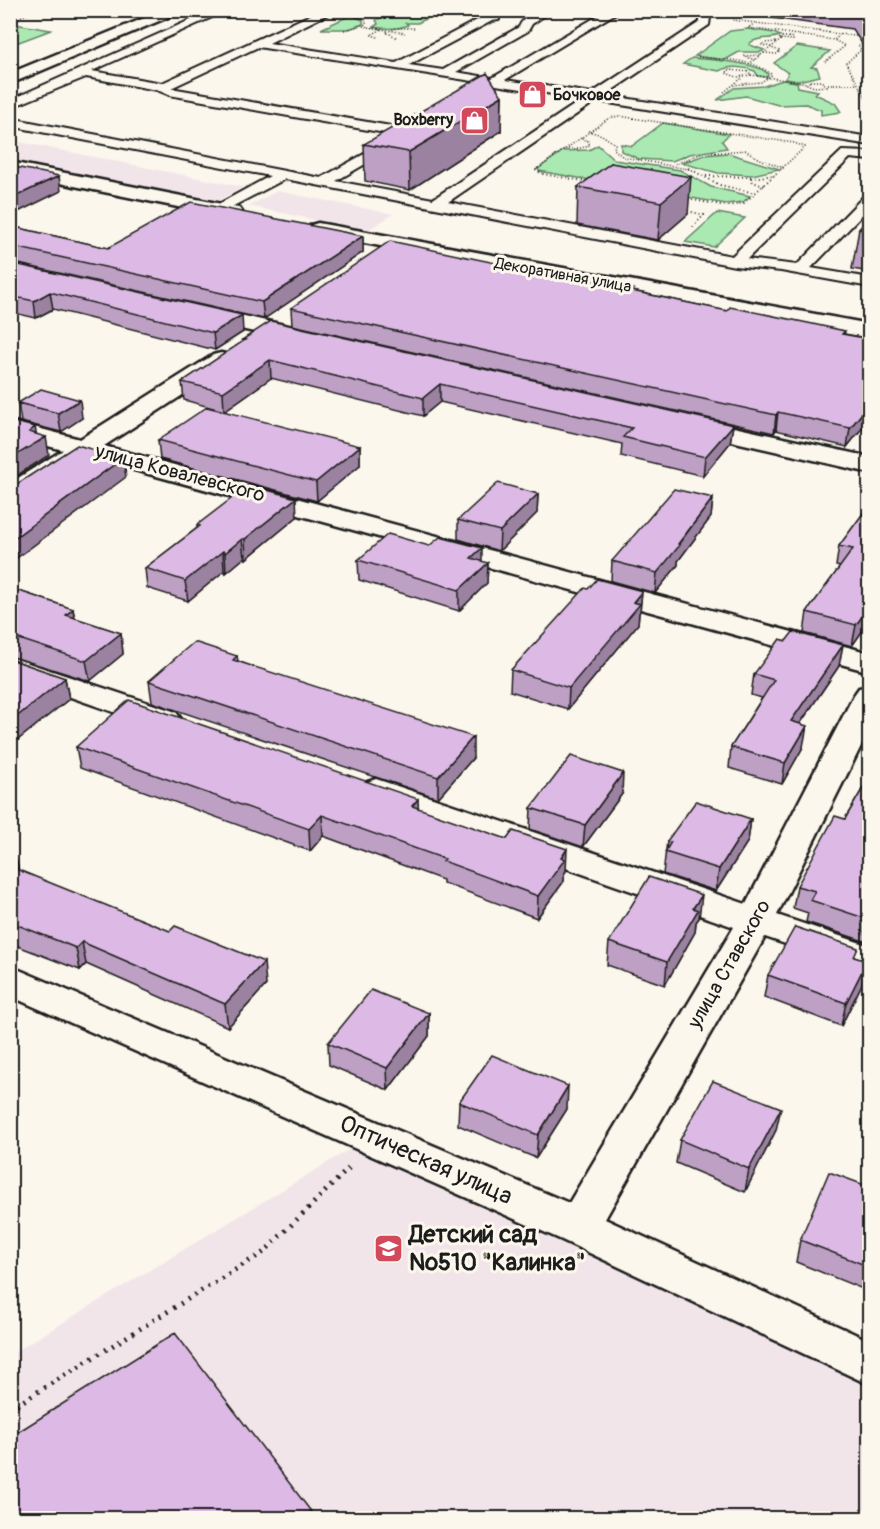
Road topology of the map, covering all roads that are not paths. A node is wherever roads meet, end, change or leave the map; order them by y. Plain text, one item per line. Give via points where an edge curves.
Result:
1 (178, 10) edge
2 (223, 10) edge
3 (331, 10) edge
4 (459, 10) edge
5 (547, 10) edge
6 (616, 10) edge
7 (682, 10) edge
8 (711, 12) edge
9 (257, 44) junction
10 (398, 66) junction
11 (85, 73) junction
12 (444, 74) junction
13 (10, 79) edge
14 (495, 82) junction
15 (163, 87) junction
16 (476, 93) edge
17 (593, 97) junction
18 (10, 105) edge
19 (10, 122) edge
20 (870, 141) edge
21 (870, 156) edge
22 (10, 167) edge
23 (284, 174) junction
24 (325, 181) junction
25 (870, 198) edge
26 (434, 205) junction
27 (220, 209) junction
28 (570, 215) dead end
29 (255, 216) edge
30 (300, 225) edge
31 (554, 227) junction
32 (391, 244) junction
33 (735, 262) junction
34 (363, 263) edge
35 (801, 270) junction
36 (870, 283) edge
37 (179, 308) edge
38 (297, 309) edge
39 (269, 328) junction
40 (870, 331) edge
41 (327, 341) edge
42 (662, 418) edge
43 (10, 428) edge
44 (86, 447) junction
45 (870, 465) edge
46 (10, 495) edge
47 (870, 663) edge
48 (10, 666) edge
49 (870, 695) edge
50 (191, 728) edge
51 (349, 782) edge
52 (756, 920) junction
53 (870, 960) edge
54 (10, 980) edge
55 (578, 1227) junction
56 (870, 1364) edge

1 - 13 street
2 - 11 lane via 79,72
3 - 9 lane
4 - 10 lane via 497,18
5 - 12 lane via 521,22 524,29
6 - 14 lane
7 - 8 lane
8 - 17 lane via 705,23
9 - 10 lane
9 - 15 lane
10 - 12 lane
11 - 15 lane
11 - 18 lane
12 - 14 lane
14 - 16 lane
14 - 17 lane
15 - 24 lane via 413,130
17 - 20 lane
17 - 26 lane
19 - 23 lane
21 - 33 lane via 847,154
22 - 27 street
23 - 24 lane
23 - 27 lane
24 - 26 lane
25 - 35 lane
26 - 31 lane
27 - 29 street
28 - 31 lane
30 - 32 street, Декоративная улица
31 - 33 lane
32 - 34 street
32 - 40 street, Декоративная улица
33 - 35 lane
35 - 36 lane
37 - 39 street
38 - 39 street
39 - 41 street
39 - 44 street
42 - 45 street
43 - 44 street, улица Ковалевского
44 - 46 street
44 - 47 street, улица Ковалевского
48 - 50 street
49 - 52 street, улица Ставского
51 - 52 street
52 - 53 street
52 - 55 street, улица Ставского
54 - 55 street, Оптическая улица
55 - 56 street, Оптическая улица

